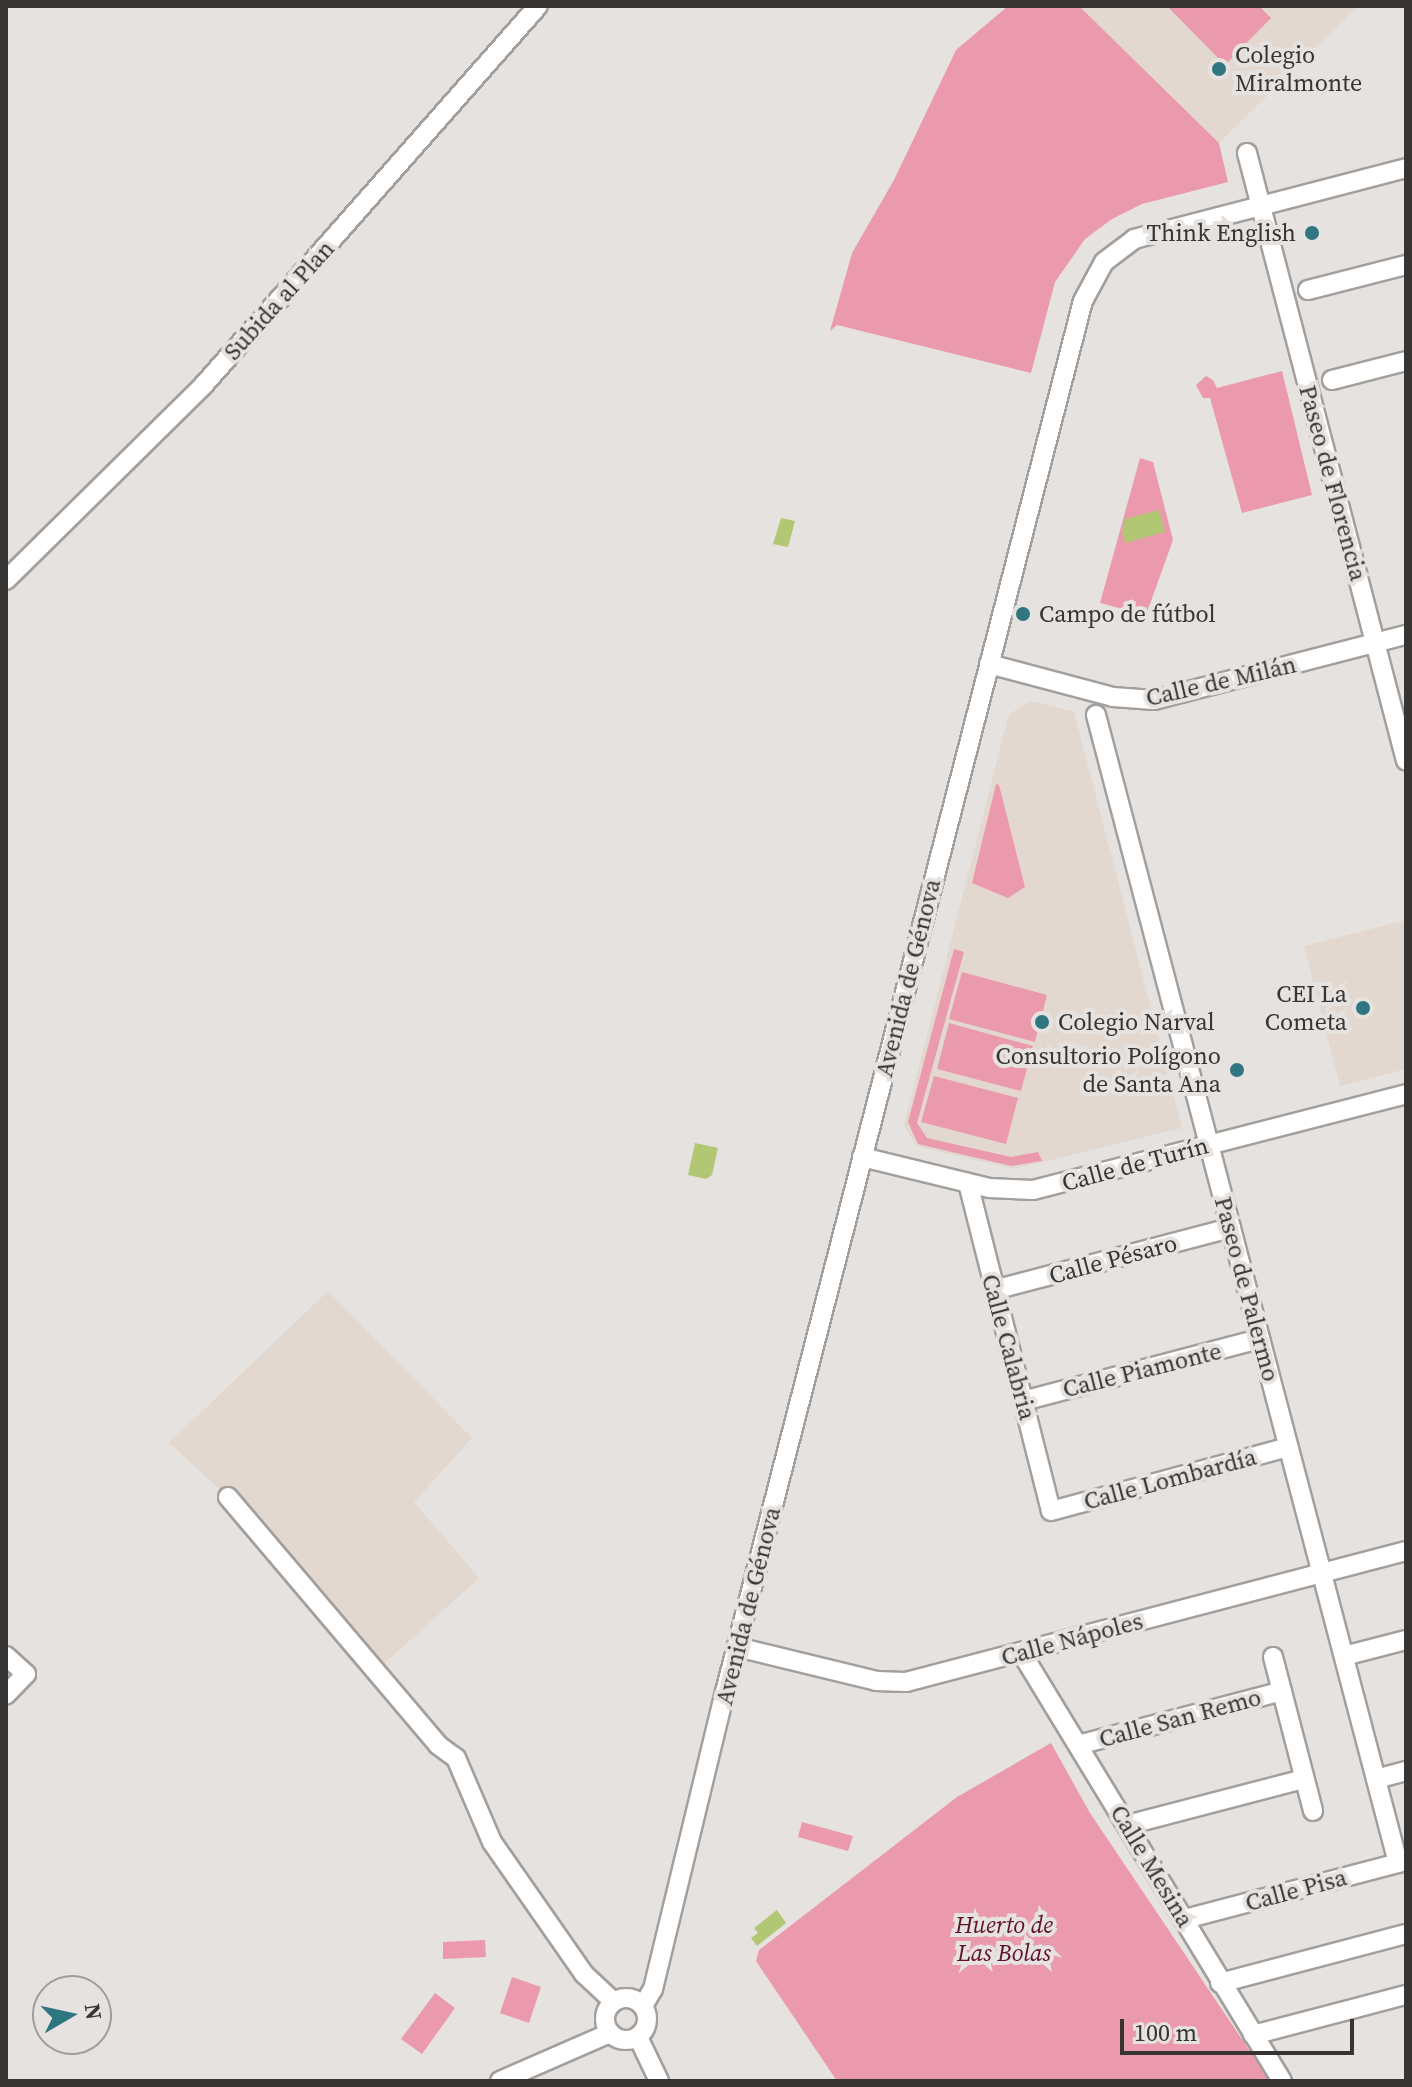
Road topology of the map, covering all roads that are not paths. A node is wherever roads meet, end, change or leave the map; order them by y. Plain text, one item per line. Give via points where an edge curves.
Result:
1 (538, 6) edge
2 (1247, 153) dead end
3 (1406, 168) edge
4 (1261, 205) junction
5 (1406, 265) edge
6 (1308, 290) dead end
7 (1406, 361) edge
8 (1332, 380) dead end
9 (6, 580) edge
10 (1406, 635) edge
11 (1375, 643) junction
12 (989, 664) junction
13 (1096, 715) dead end
14 (1406, 761) edge
15 (1406, 1094) edge
16 (1209, 1145) junction
17 (862, 1157) junction
18 (968, 1183) junction
19 (1231, 1228) junction
20 (994, 1290) junction
21 (1260, 1339) junction
22 (1023, 1401) junction
23 (1289, 1447) junction
24 (228, 1497) dead end
25 (1051, 1511) joint
26 (1406, 1551) edge
27 (1322, 1573) junction
28 (1406, 1640) edge
29 (737, 1647) junction
30 (1021, 1652) junction
31 (6, 1656) edge
32 (1344, 1656) junction
33 (1273, 1657) dead end
34 (1282, 1691) junction
35 (6, 1695) edge
36 (1078, 1745) junction
37 (1406, 1771) edge
38 (1304, 1779) junction
39 (1376, 1779) junction
40 (1313, 1811) dead end
41 (1127, 1825) junction
42 (1402, 1862) edge
43 (1185, 1919) junction
44 (1406, 1934) edge
45 (1220, 1983) junction
46 (1406, 1995) edge
47 (614, 2002) junction
48 (643, 2006) junction
49 (610, 2033) junction
50 (1253, 2035) junction
51 (638, 2037) junction
52 (500, 2081) edge
53 (659, 2081) edge
54 (1282, 2081) edge

1 - 9 street, Subida al Plan via 201,388
2 - 4 street, Paseo de Florencia
3 - 4 street, Avenida de Génova
4 - 11 street, Paseo de Florencia
4 - 12 street, Avenida de Génova via 1134,239 1111,255 1095,276 1074,328
5 - 6 street
7 - 8 street
10 - 11 street, Calle de Milán
11 - 12 street, Calle de Milán via 1140,701
11 - 14 street, Paseo de Florencia
12 - 17 street, Avenida de Génova
13 - 16 street, Paseo de Palermo
15 - 16 street, Calle de Turín
16 - 18 street, Calle de Turín via 1033,1190 1003,1191
16 - 19 street, Paseo de Palermo
17 - 18 street, Calle de Turín
17 - 29 street, Avenida de Génova
18 - 20 street, Calle Calabria
19 - 20 street, Calle Pésaro
19 - 21 street, Paseo de Palermo
20 - 22 street, Calle Calabria
21 - 22 street, Calle Piamonte
21 - 23 street, Paseo de Palermo
22 - 25 street, Calle Calabria
23 - 25 street, Calle Lombardía
23 - 27 street, Paseo de Palermo
24 - 47 street via 438,1745 456,1758 492,1842 584,1974
26 - 27 street, Calle Nápoles
27 - 30 street, Calle Nápoles
27 - 32 street, Paseo de Palermo
28 - 32 street
29 - 30 street, Calle Nápoles via 896,1683
29 - 48 street, Avenida de Génova via 655,1982
30 - 36 street, Calle Mesina
31 - 35 street via 26,1674
32 - 39 street, Paseo de Palermo
33 - 34 street, Calle San Remo
34 - 36 street, Calle San Remo
34 - 38 street, Calle San Remo
36 - 41 street, Calle Mesina
37 - 39 street
38 - 40 street, Calle San Remo
38 - 41 street
39 - 42 street, Paseo de Palermo
41 - 43 street, Calle Mesina
42 - 43 street, Calle Pisa
43 - 45 street, Calle Mesina
44 - 45 street
45 - 50 street, Calle Mesina
46 - 50 street
47 - 48 street via 632,1999
47 - 49 street via 605,2016
48 - 51 street via 648,2023
49 - 51 street via 623,2041
49 - 52 street
50 - 54 street, Calle Mesina
51 - 53 street

